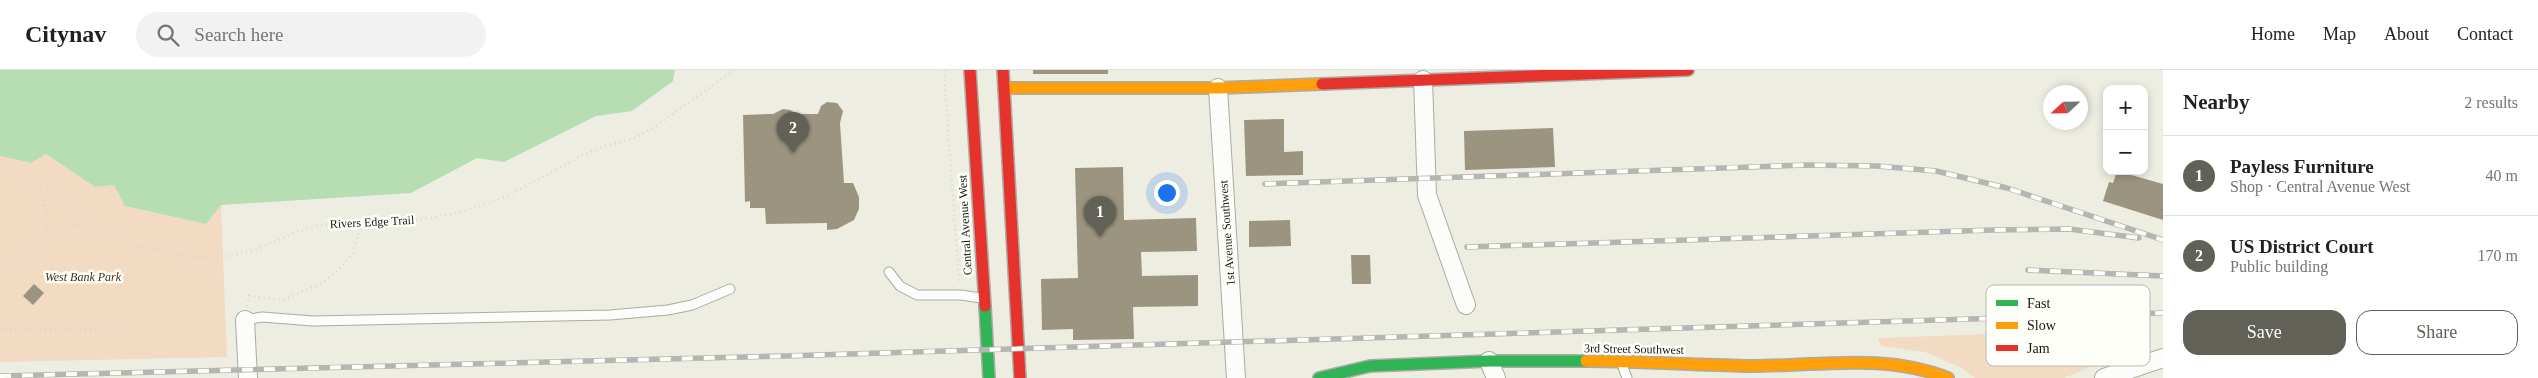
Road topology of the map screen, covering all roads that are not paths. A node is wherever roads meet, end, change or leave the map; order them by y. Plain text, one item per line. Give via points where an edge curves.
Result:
1 (970, 70) edge
2 (1003, 70) edge
3 (1688, 70) edge
4 (1423, 80) junction
5 (1004, 88) junction
6 (1218, 88) junction
7 (889, 272) dead end
8 (730, 289) dead end
9 (983, 298) junction
10 (1466, 305) dead end
11 (245, 320) joint
12 (2163, 358) edge
13 (1489, 361) junction
14 (1620, 361) junction
15 (2150, 365) edge
16 (2148, 366) edge
17 (1365, 367) junction
18 (1748, 372) edge
19 (2136, 372) edge
20 (248, 378) edge
21 (989, 378) edge
22 (1020, 378) edge
23 (1236, 378) edge
24 (1319, 378) edge
25 (1370, 378) edge
26 (1496, 378) edge
27 (1627, 378) edge
28 (1948, 378) edge
29 (2104, 378) edge

1 - 9 street, Central Avenue West
2 - 5 street
3 - 4 street
4 - 6 street
4 - 10 street via 1427,195
5 - 6 street
5 - 22 street
6 - 23 street, 1st Avenue Southwest
7 - 9 lane via 900,286 917,294 961,294
8 - 11 lane via 692,305 610,315 313,321 262,317
9 - 21 street, Central Avenue West
11 - 20 street
12 - 15 street
13 - 14 street, 3rd Street Southwest
13 - 17 street, 3rd Street Southwest
13 - 26 street
14 - 18 street, 3rd Street Southwest
14 - 27 lane
16 - 19 street
17 - 24 street, 3rd Street Southwest
17 - 25 lane
18 - 28 street, 3rd Street Southwest via 1881,362 1925,368
19 - 29 street

